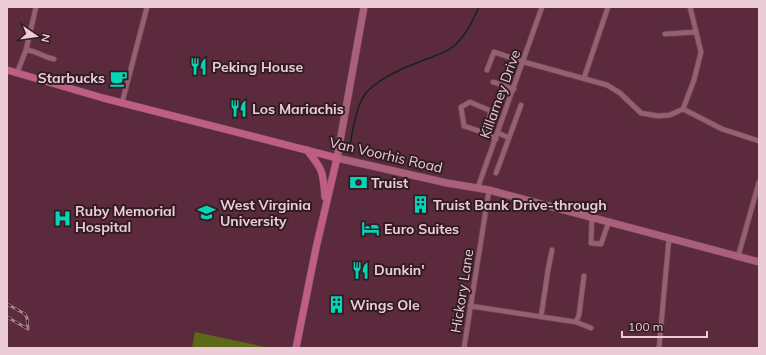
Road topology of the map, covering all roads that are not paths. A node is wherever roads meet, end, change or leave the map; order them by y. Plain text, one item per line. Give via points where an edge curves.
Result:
1 (36, 7) edge
2 (147, 7) edge
3 (364, 7) edge
4 (542, 7) edge
5 (608, 7) edge
6 (690, 7) edge
7 (696, 32) junction
8 (665, 34) dead end
9 (26, 50) junction
10 (54, 59) dead end
11 (524, 62) junction
12 (7, 70) edge
13 (487, 70) dead end
14 (17, 73) junction
15 (584, 78) junction
16 (493, 82) dead end
17 (514, 89) junction
18 (122, 103) junction
19 (521, 105) dead end
20 (683, 109) junction
21 (485, 133) junction
22 (498, 133) junction
23 (509, 138) junction
24 (496, 139) junction
25 (759, 141) edge
26 (307, 150) junction
27 (337, 158) junction
28 (496, 173) dead end
29 (759, 182) edge
30 (478, 187) junction
31 (489, 190) junction
32 (325, 207) junction
33 (592, 217) junction
34 (609, 221) junction
35 (669, 238) junction
36 (552, 250) dead end
37 (738, 257) junction
38 (759, 262) edge
39 (584, 276) dead end
40 (470, 306) junction
41 (541, 317) junction
42 (576, 322) junction
43 (591, 328) dead end
44 (296, 348) edge
45 (464, 348) edge
46 (659, 348) edge

1 - 9 street
2 - 18 street
3 - 27 street
4 - 11 street, Killarney Drive
5 - 15 street
6 - 7 street
7 - 8 street
7 - 20 street via 701,52
9 - 10 street via 35,50 46,58
9 - 14 street
11 - 13 street via 494,52
11 - 15 street
11 - 17 street, Killarney Drive
12 - 14 main road, Van Voorhis Road
14 - 18 main road, Van Voorhis Road
15 - 20 street via 607,85 620,93 641,113 670,115
16 - 17 street
17 - 22 street, Killarney Drive
18 - 26 main road, Van Voorhis Road
19 - 23 street
20 - 25 street via 722,129
21 - 21 street via 491,111 470,102 460,107 464,126
21 - 24 street
22 - 23 street
22 - 24 street, Killarney Drive
23 - 28 street
24 - 30 street, Killarney Drive
26 - 27 main road, Van Voorhis Road
26 - 32 main road via 324,176
27 - 30 street, Van Voorhis Road via 448,183
27 - 32 main road
29 - 37 street
30 - 31 street, Van Voorhis Road
31 - 33 street, Van Voorhis Road
31 - 40 street, Hickory Lane
32 - 44 main road
33 - 34 street, Van Voorhis Road
33 - 34 street via 591,243 601,244
34 - 35 street, Van Voorhis Road
35 - 37 street, Van Voorhis Road
35 - 46 street
36 - 41 street
37 - 38 street, Van Voorhis Road
39 - 42 street
40 - 41 street
40 - 45 street, Hickory Lane
41 - 42 street
42 - 43 street

